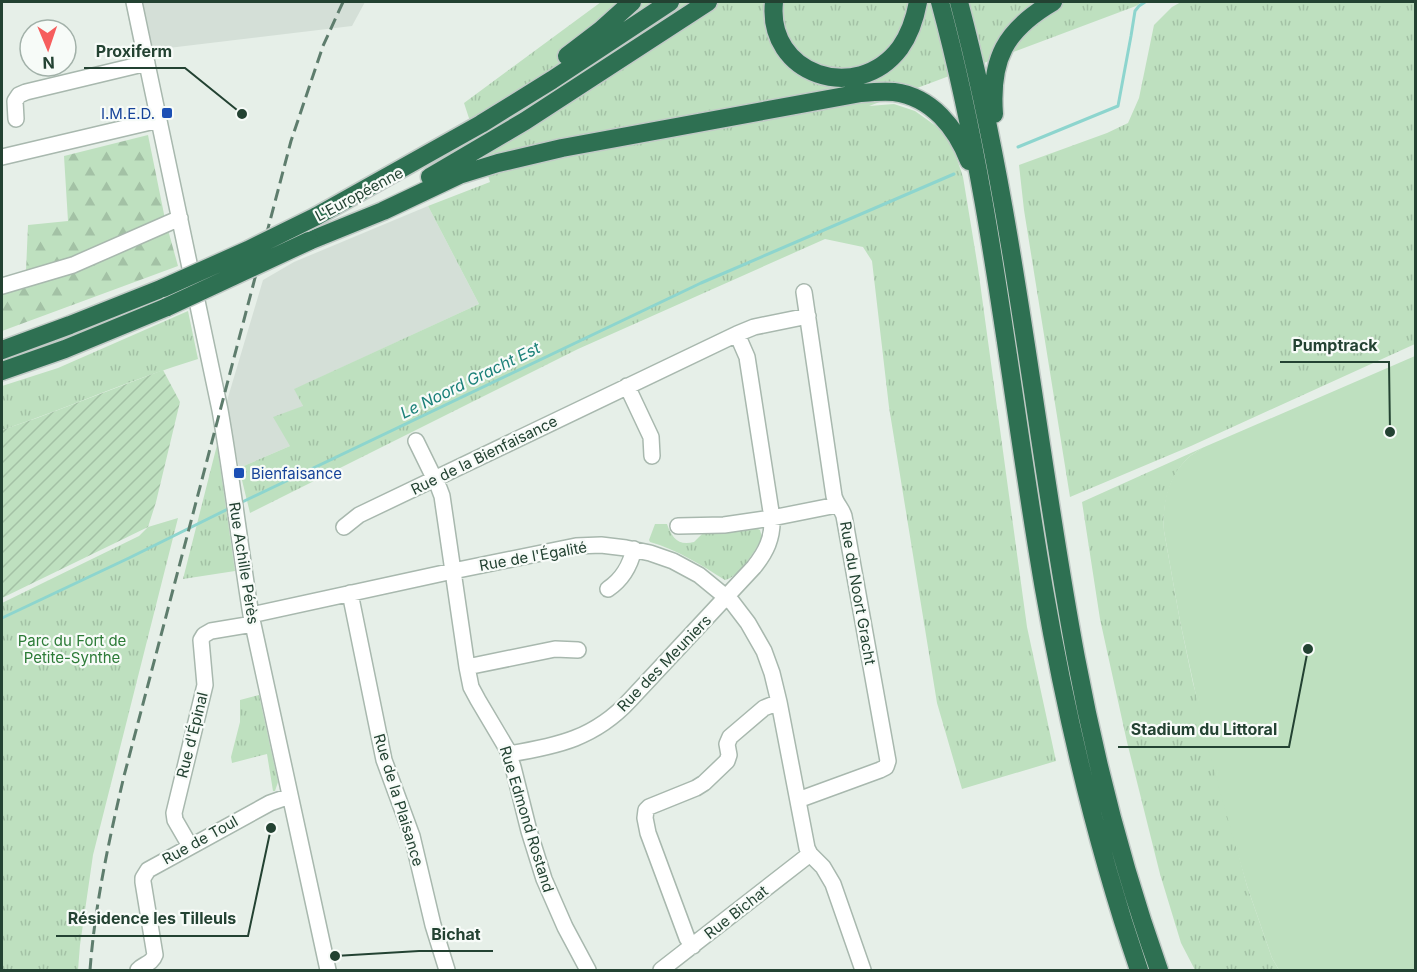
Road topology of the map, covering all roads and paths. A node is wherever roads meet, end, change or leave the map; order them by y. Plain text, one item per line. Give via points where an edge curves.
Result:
1 (134, 2) edge
2 (632, 2) edge
3 (670, 2) edge
4 (708, 2) edge
5 (774, 2) edge
6 (918, 2) edge
7 (940, 2) edge
8 (959, 2) edge
9 (1053, 2) edge
10 (147, 63) junction
11 (16, 119) dead end
12 (159, 120) junction
13 (437, 150) junction
14 (2, 157) edge
15 (1001, 194) junction
16 (984, 202) junction
17 (180, 218) junction
18 (309, 241) junction
19 (2, 286) edge
20 (804, 292) dead end
21 (807, 316) junction
22 (736, 334) junction
23 (2, 350) edge
24 (2, 371) edge
25 (627, 386) junction
26 (416, 441) dead end
27 (652, 456) dead end
28 (435, 478) junction
29 (837, 505) junction
30 (772, 518) junction
31 (678, 526) dead end
32 (344, 527) dead end
33 (634, 549) junction
34 (453, 571) junction
35 (608, 589) dead end
36 (350, 593) junction
37 (726, 597) junction
38 (252, 620) junction
39 (578, 650) dead end
40 (467, 667) junction
41 (779, 702) junction
42 (509, 754) junction
43 (290, 796) junction
44 (798, 800) junction
45 (190, 846) junction
46 (810, 854) junction
47 (693, 946) junction
48 (138, 970) edge
49 (328, 970) edge
50 (447, 970) edge
51 (588, 970) edge
52 (661, 970) edge
53 (863, 970) edge
54 (1139, 970) edge
55 (1159, 970) edge

1 - 10 street, Rue Achille Pérès
2 - 13 highway via 578,48
3 - 13 highway, L'Européenne
4 - 18 highway, L'Européenne via 488,144
5 - 6 highway via 776,27 790,56 812,72 841,78 869,72 894,55 911,27
7 - 16 highway
8 - 15 highway
9 - 15 highway via 1017,29 997,65 993,104
10 - 11 street via 26,92 15,101
10 - 12 street, Rue Achille Pérès
12 - 14 street
12 - 17 street, Rue Achille Pérès
13 - 23 highway, L'Européenne, bridge via 239,254
15 - 55 highway via 1078,671 1113,823
16 - 18 highway via 965,151 940,116 924,102 909,96 876,92 498,163 459,175
16 - 54 highway via 1041,569 1069,721 1101,851
17 - 19 street via 73,265
17 - 38 street, Rue Achille Pérès via 218,397
18 - 24 highway, L'Européenne, bridge via 167,307
20 - 21 street, Rue du Noort Gracht
21 - 22 street, Rue de la Bienfaisance
21 - 29 street, Rue du Noort Gracht
22 - 25 street, Rue de la Bienfaisance
22 - 30 street, Rue des Meuniers via 747,357
25 - 27 street via 651,437
25 - 28 street, Rue de la Bienfaisance
26 - 28 street, Rue Edmond Rostand
28 - 32 street, Rue de la Bienfaisance
28 - 34 street, Rue Edmond Rostand via 442,496
29 - 30 street
29 - 44 street, Rue du Noort Gracht via 844,516 888,761 880,770
30 - 31 street
30 - 37 street, Rue des Meuniers via 766,551
33 - 34 street, Rue de l'Égalité via 576,546
33 - 35 street via 624,574
33 - 37 street, Rue de l'Égalité via 686,567
34 - 36 street, Rue de l'Égalité
34 - 40 street, Rue Edmond Rostand
36 - 38 street, Rue de l'Égalité
36 - 50 street, Rue de la Plaisance via 384,760 412,836
37 - 41 street, Rue de l'Égalité via 760,644
37 - 42 street, Rue des Meuniers via 626,705 606,721 566,742
38 - 43 street, Rue Achille Pérès
38 - 45 street, Rue d'Épinal via 211,631 201,640 204,690 174,813
39 - 40 street via 555,649
40 - 42 street, Rue Edmond Rostand via 477,700
41 - 44 street, Rue de l'Égalité
41 - 47 street via 767,706 730,737 727,761 714,775 696,788 649,807 645,814 652,845
42 - 51 street, Rue Edmond Rostand via 544,879
43 - 45 street, Rue de Toul
43 - 49 street, Rue Achille Pérès
44 - 46 street, Rue de l'Égalité
45 - 48 street, Rue de Toul via 145,874 155,955
46 - 47 street, Rue Bichat
46 - 53 street, Rue de l'Égalité via 824,867 833,884
47 - 52 street, Rue Bichat

